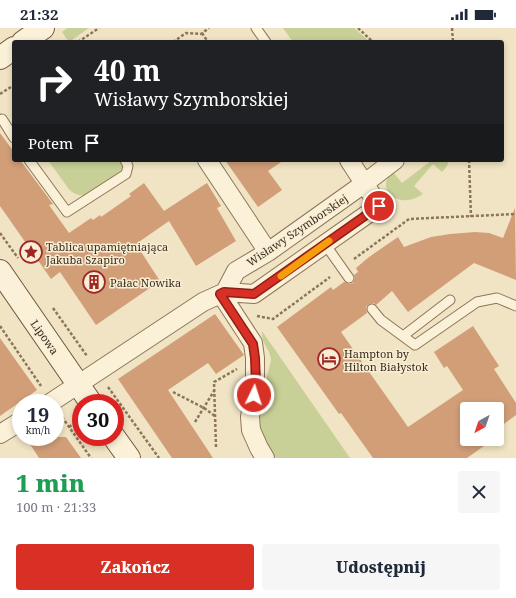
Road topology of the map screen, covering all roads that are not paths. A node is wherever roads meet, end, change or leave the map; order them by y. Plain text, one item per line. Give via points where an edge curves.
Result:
1 (43, 28) edge
2 (256, 28) edge
3 (26, 40) edge
4 (265, 40) edge
5 (12, 49) edge
6 (0, 58) edge
7 (2, 119) dead end
8 (12, 135) edge
9 (30, 162) edge
10 (126, 162) edge
11 (208, 162) edge
12 (350, 162) edge
13 (392, 162) edge
14 (365, 184) junction
15 (325, 244) junction
16 (268, 252) junction
17 (0, 271) edge
18 (349, 278) dead end
19 (222, 293) junction
20 (450, 300) dead end
21 (516, 306) edge
22 (372, 309) dead end
23 (403, 336) junction
24 (78, 385) junction
25 (84, 394) edge
26 (64, 397) edge
27 (12, 427) edge
28 (0, 434) edge
29 (120, 446) edge
30 (128, 458) edge
31 (265, 458) edge

1 - 3 street
2 - 4 lane
5 - 6 street
7 - 8 lane
9 - 10 lane via 67,212 126,174
11 - 16 street
12 - 14 street
13 - 14 street, Wisławy Szymborskiej
14 - 15 street via 379,206
14 - 16 street, Wisławy Szymborskiej
15 - 18 lane
15 - 19 street via 254,294
16 - 19 street, Wisławy Szymborskiej via 236,271
17 - 24 street, Lipowa
19 - 24 street via 203,302
19 - 31 street via 253,344 256,384 250,417 251,430
20 - 23 lane
21 - 23 lane via 497,298 477,302 415,345
22 - 23 lane via 380,320
24 - 25 street, Lipowa
24 - 26 street
27 - 28 street
29 - 30 street

